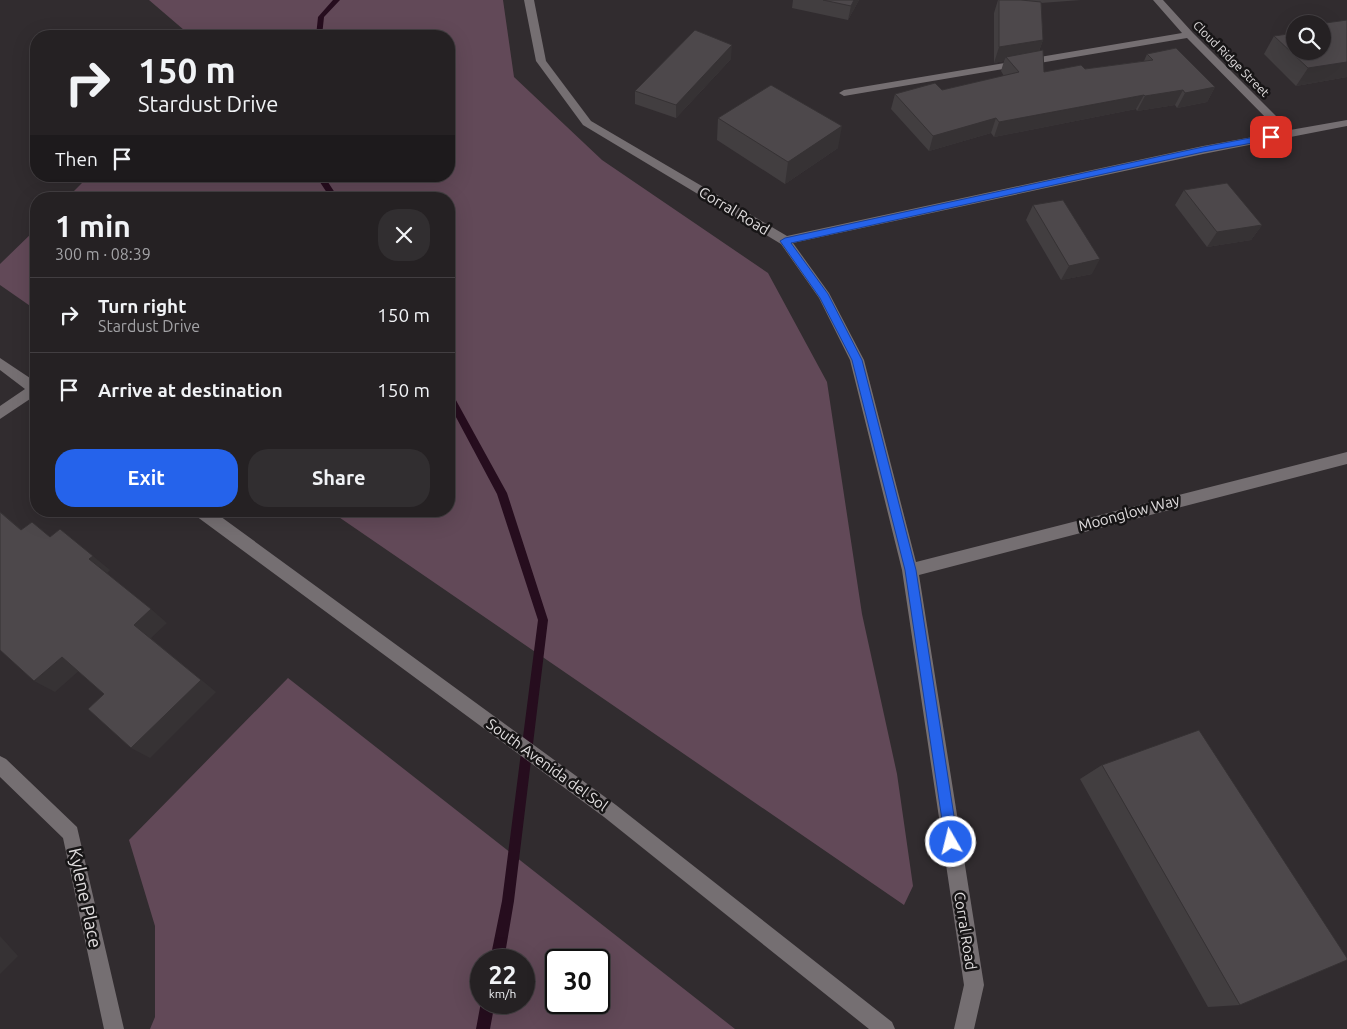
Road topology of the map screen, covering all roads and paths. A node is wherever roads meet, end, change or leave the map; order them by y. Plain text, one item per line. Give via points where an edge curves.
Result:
1 (529, 0) edge
2 (1158, 0) edge
3 (1189, 35) junction
4 (844, 93) dead end
5 (1347, 123) edge
6 (1288, 134) junction
7 (785, 241) junction
8 (0, 363) edge
9 (30, 385) edge
10 (30, 393) edge
11 (0, 414) edge
12 (1347, 458) edge
13 (209, 517) edge
14 (910, 570) junction
15 (0, 764) edge
16 (114, 1029) edge
17 (884, 1029) edge
18 (964, 1029) edge

1 - 7 street, Corral Road via 541,60 587,124
2 - 3 street, Cloud Ridge Street
3 - 4 street
3 - 6 street, Cloud Ridge Street
5 - 6 street
6 - 7 street
7 - 14 street, Corral Road via 824,296 857,360
8 - 9 street
10 - 11 street
12 - 14 street, Moonglow Way
13 - 17 street, South Avenida del Sol via 610,811
14 - 18 street, Corral Road via 974,985
15 - 16 street, Kylene Place via 71,833

